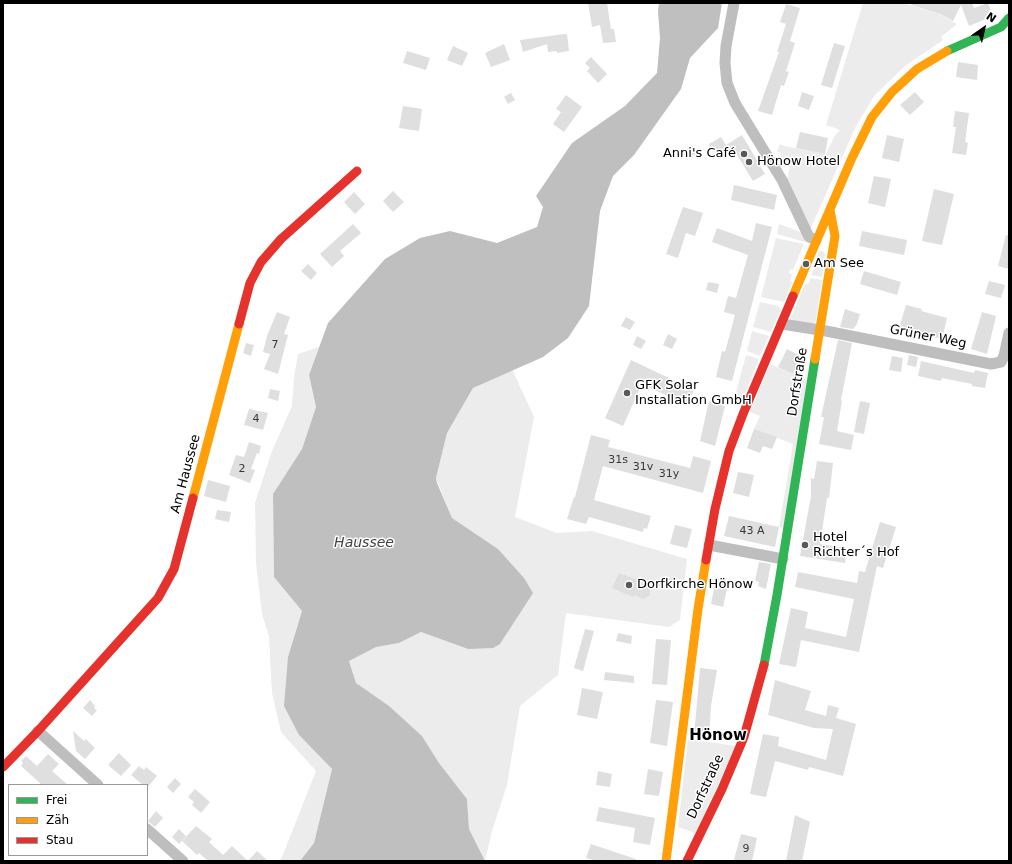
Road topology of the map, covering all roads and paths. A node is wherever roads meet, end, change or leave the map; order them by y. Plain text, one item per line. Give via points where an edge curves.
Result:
1 (734, 3) edge
2 (1009, 18) edge
3 (1005, 29) edge
4 (357, 171) dead end
5 (830, 210) junction
6 (816, 240) junction
7 (782, 324) junction
8 (820, 330) junction
9 (1009, 333) edge
10 (709, 545) junction
11 (783, 559) junction
12 (38, 731) junction
13 (3, 768) edge
14 (97, 784) edge
15 (148, 830) edge
16 (183, 861) edge
17 (666, 861) edge
18 (687, 861) edge

1 - 6 street via 726,46 727,83 735,103 782,180 809,237
2 - 3 street, Dorfstraße
3 - 5 street, Dorfstraße via 942,53 917,69 892,92 872,117
4 - 12 street, Am Haussee via 281,239 254,274 174,569 158,598
5 - 6 street, Dorfstraße
5 - 8 street, Dorfstraße via 834,236
6 - 7 street, Dorfstraße
7 - 8 street
7 - 10 street, Dorfstraße via 729,451
8 - 9 street, Grüner Weg via 991,364 1001,362
8 - 11 street, Dorfstraße
10 - 11 street
10 - 17 street, Dorfstraße via 694,637
11 - 18 street, Dorfstraße via 763,668 745,731 722,789
12 - 13 street, Am Haussee
12 - 14 street
15 - 16 street

